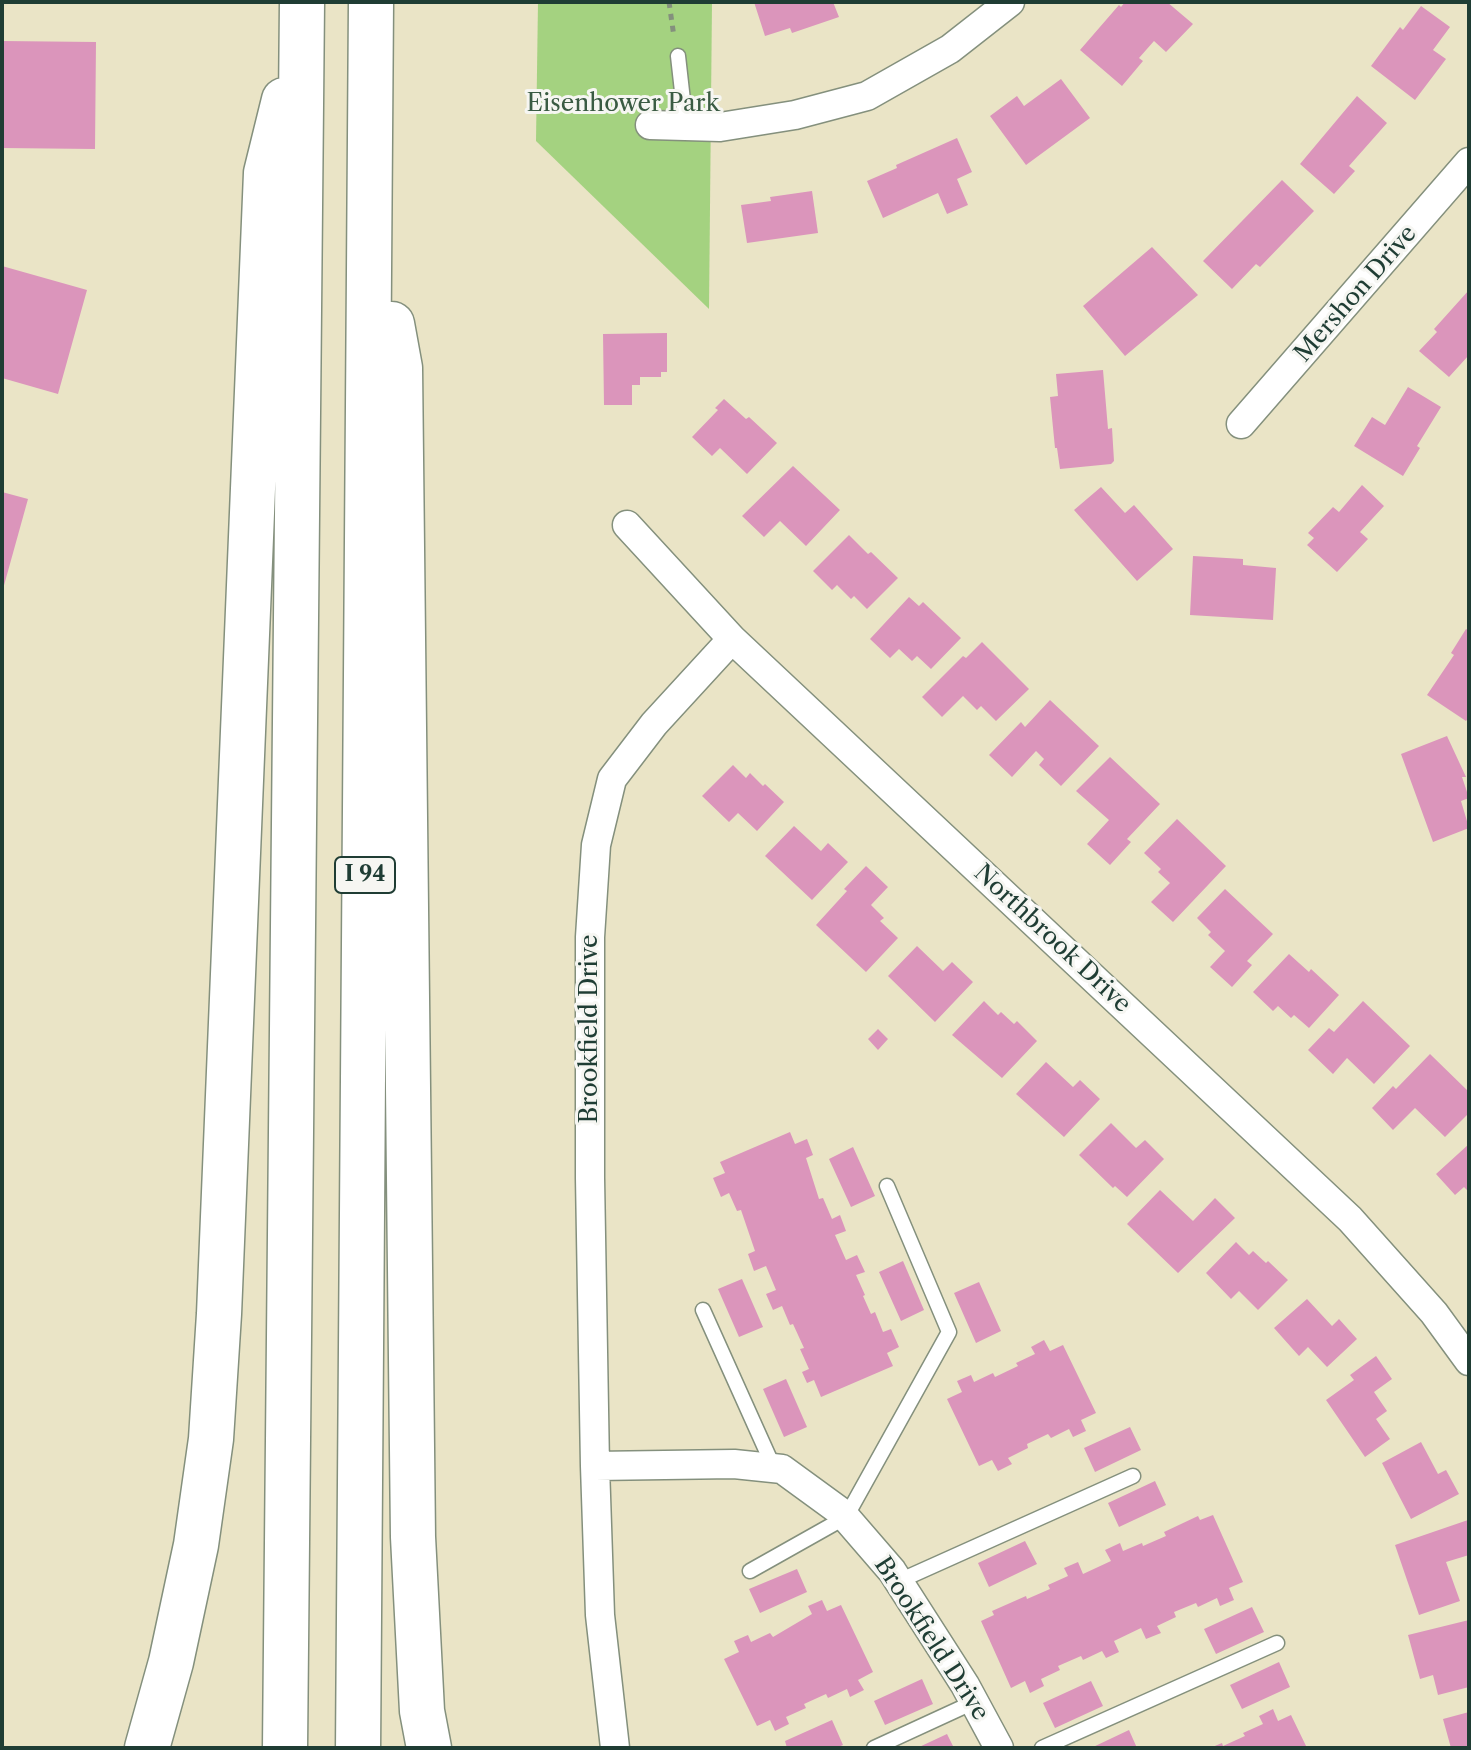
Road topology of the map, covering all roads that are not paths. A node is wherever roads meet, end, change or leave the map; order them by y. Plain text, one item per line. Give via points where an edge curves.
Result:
1 (371, 2) edge
2 (1010, 2) edge
3 (302, 15) edge
4 (678, 56) road end
5 (650, 125) dead end
6 (686, 127) junction
7 (1469, 162) edge
8 (371, 202) junction
9 (1241, 424) dead end
10 (627, 525) dead end
11 (732, 639) junction
12 (887, 1186) dead end
13 (703, 1310) dead end
14 (1469, 1361) edge
15 (595, 1466) junction
16 (774, 1468) junction
17 (1133, 1476) dead end
18 (846, 1517) junction
19 (750, 1571) dead end
20 (899, 1581) junction
21 (1277, 1643) dead end
22 (974, 1702) junction
23 (147, 1748) edge
24 (285, 1748) edge
25 (358, 1748) edge
26 (429, 1748) edge
27 (615, 1748) edge
28 (874, 1748) edge
29 (999, 1748) edge
30 (1042, 1748) edge

1 - 8 highway, I 94
2 - 6 street via 950,49 867,96 795,115
3 - 23 highway via 266,173 211,1439 190,1574
3 - 24 highway
4 - 6 lane
5 - 6 street
7 - 9 street, Mershon Drive
8 - 25 highway, I 94
8 - 26 highway via 400,368 413,1537 422,1711
10 - 11 street, Northbrook Drive
11 - 14 street, Northbrook Drive via 1350,1219 1434,1313
11 - 15 street, Brookfield Drive via 612,779 596,845 590,937
12 - 18 lane via 949,1332
13 - 16 lane
15 - 16 street, Brookfield Drive
15 - 27 street, Brookfield Drive via 600,1615
16 - 18 street, Brookfield Drive
17 - 20 lane
18 - 19 lane
18 - 20 street, Brookfield Drive
20 - 22 street, Brookfield Drive
21 - 30 lane
22 - 28 lane
22 - 29 street, Brookfield Drive

